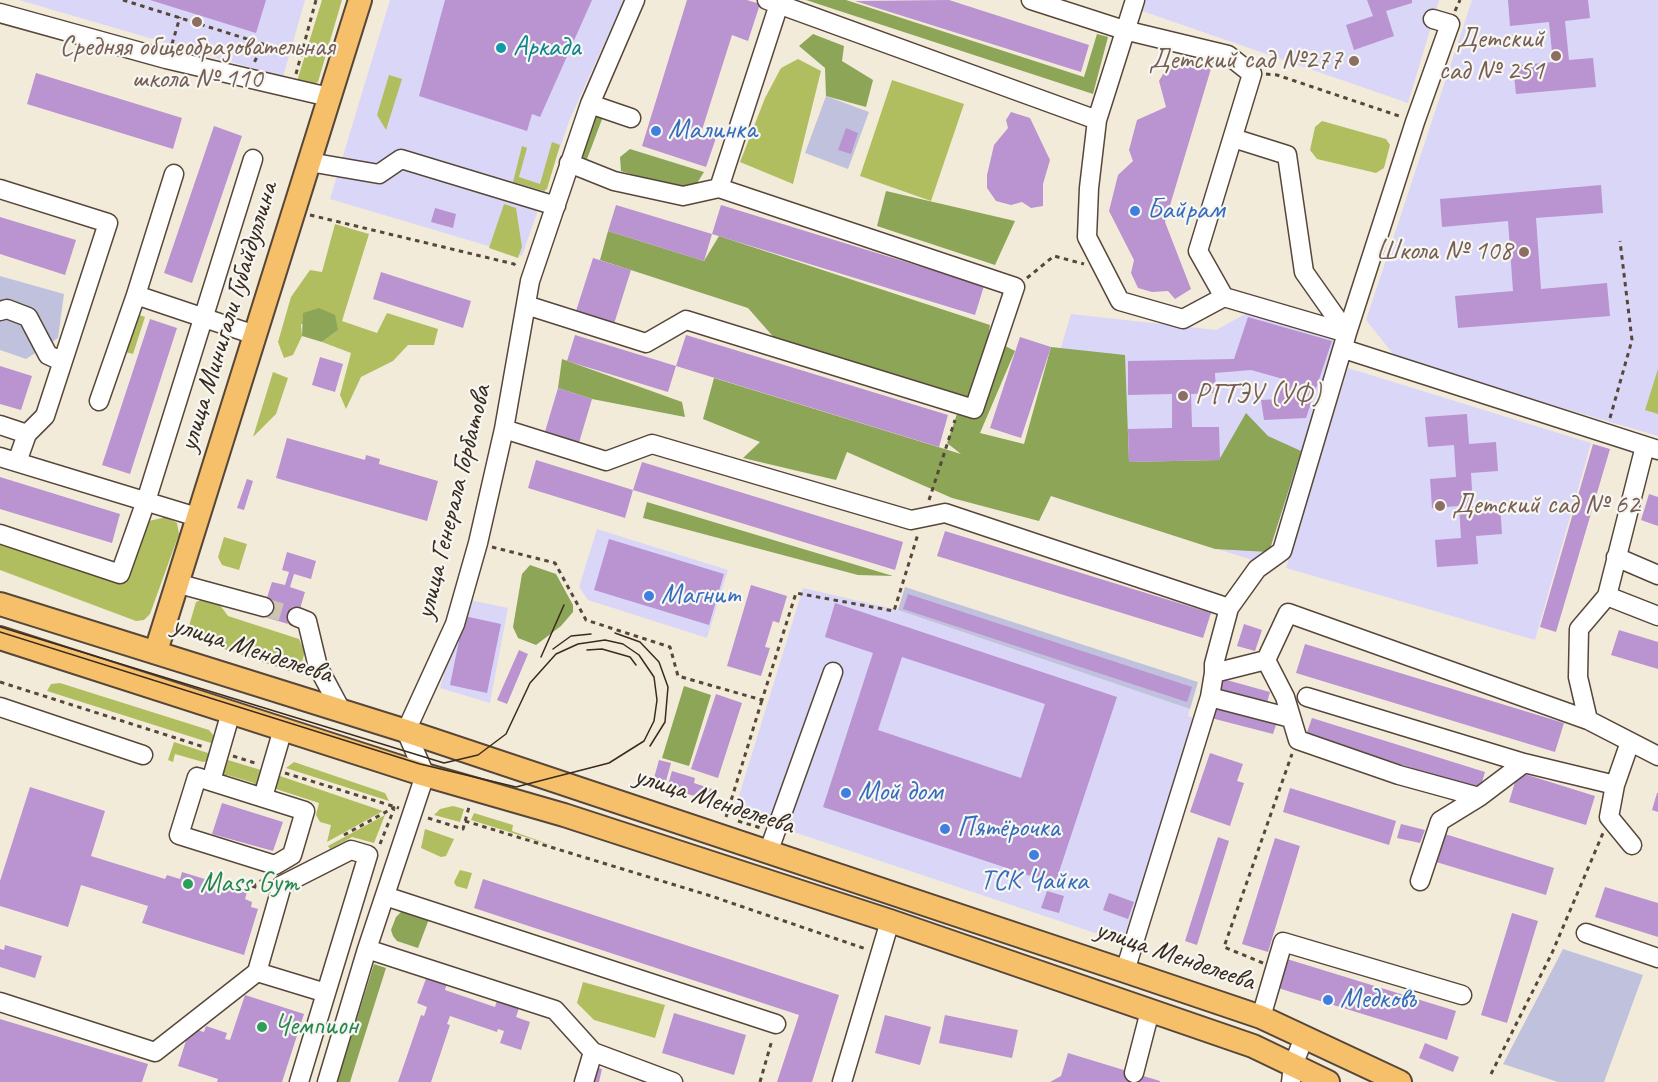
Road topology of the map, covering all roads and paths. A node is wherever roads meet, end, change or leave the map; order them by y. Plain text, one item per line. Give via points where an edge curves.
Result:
1 (123, 0) edge
2 (316, 0) edge
3 (360, 0) edge
4 (635, 0) edge
5 (1031, 0) edge
6 (1135, 0) edge
7 (773, 2) edge
8 (0, 14) edge
9 (180, 17) junction
10 (1433, 19) dead end
11 (1124, 30) junction
12 (166, 59) junction
13 (252, 68) dead end
14 (1252, 74) junction
15 (292, 88) junction
16 (329, 97) junction
17 (590, 104) junction
18 (631, 118) dead end
19 (1097, 120) junction
20 (1415, 122) junction
21 (1233, 138) junction
22 (253, 159) dead end
23 (309, 162) junction
24 (569, 163) junction
25 (174, 174) dead end
26 (719, 188) junction
27 (0, 189) edge
28 (556, 206) junction
29 (293, 211) junction
30 (1620, 241) dead end
31 (1104, 269) junction
32 (530, 281) junction
33 (1015, 287) junction
34 (136, 295) junction
35 (1224, 297) junction
36 (526, 305) junction
37 (0, 311) edge
38 (201, 317) junction
39 (255, 335) junction
40 (1346, 341) junction
41 (61, 361) junction
42 (99, 401) dead end
43 (960, 404) junction
44 (0, 425) edge
45 (504, 429) junction
46 (27, 434) junction
47 (1605, 434) junction
48 (1652, 448) edge
49 (9, 459) edge
50 (146, 501) junction
51 (197, 517) junction
52 (923, 518) junction
53 (0, 534) edge
54 (478, 543) junction
55 (1616, 557) junction
56 (1658, 575) edge
57 (176, 583) junction
58 (1607, 596) junction
59 (0, 604) edge
60 (264, 607) tunnel mouth
61 (1229, 608) junction
62 (1658, 616) edge
63 (297, 617) tunnel mouth
64 (0, 638) edge
65 (156, 651) junction
66 (1266, 660) junction
67 (833, 672) dead end
68 (1214, 673) junction
69 (0, 682) edge
70 (1307, 697) dead end
71 (1210, 698) junction
72 (762, 700) junction
73 (0, 706) edge
74 (341, 710) junction
75 (231, 712) junction
76 (1291, 718) junction
77 (1588, 720) junction
78 (283, 729) junction
79 (406, 731) junction
80 (1298, 740) junction
81 (1630, 742) junction
82 (220, 752) junction
83 (143, 755) dead end
84 (1658, 756) edge
85 (1524, 763) junction
86 (272, 768) junction
87 (425, 775) junction
88 (211, 781) junction
89 (1615, 785) junction
90 (474, 788) junction
91 (263, 797) junction
92 (1479, 797) junction
93 (380, 802) dead end
94 (394, 807) dead end
95 (413, 813) junction
96 (1609, 817) junction
97 (465, 821) junction
98 (772, 841) junction
99 (1632, 845) dead end
100 (367, 858) junction
101 (1420, 881) dead end
102 (385, 896) junction
103 (890, 921) junction
104 (1586, 933) dead end
105 (341, 943) junction
106 (367, 950) junction
107 (880, 954) junction
108 (1658, 958) edge
109 (1275, 968) junction
110 (1125, 970) junction
111 (257, 972) junction
112 (326, 993) junction
113 (1462, 995) dead end
114 (0, 1002) edge
115 (1150, 1011) junction
116 (1261, 1017) junction
117 (776, 1024) joint
118 (1304, 1037) junction
119 (593, 1052) junction
120 (1134, 1073) dead end
121 (1292, 1074) edge
122 (1491, 1074) dead end
123 (299, 1082) edge
124 (327, 1082) edge
125 (584, 1082) edge
126 (673, 1082) edge
127 (760, 1082) edge
128 (842, 1082) edge
129 (1328, 1082) edge
130 (1400, 1082) edge

1 - 9 path
2 - 15 path
3 - 16 main road, улица Минигали Губайдуллина
4 - 17 street, улица Генерала Горбатова
5 - 11 street
6 - 11 street
7 - 19 street
7 - 26 street
8 - 12 street
9 - 12 path
9 - 13 path via 263,44
10 - 20 street via 1450,24
11 - 14 street via 1228,56
11 - 19 street
12 - 15 street
14 - 20 path via 1277,75
14 - 21 street
15 - 16 street
16 - 23 main road, улица Минигали Губайдуллина
17 - 18 street
17 - 24 street, улица Генерала Горбатова
19 - 31 street via 1087,237
20 - 40 street
21 - 35 street via 1198,251
21 - 40 street via 1287,155 1304,272
22 - 38 street
23 - 28 street via 379,174 401,159
23 - 29 main road, улица Минигали Губайдуллина
24 - 26 street via 614,181 683,196
24 - 28 street, улица Генерала Горбатова
25 - 34 street
26 - 33 street
27 - 41 street via 108,223
28 - 32 street, улица Генерала Горбатова
29 - 32 path via 514,264
29 - 39 main road, улица Минигали Губайдуллина
30 - 47 path via 1632,340
31 - 33 path via 1054,256
31 - 35 street via 1120,301 1183,319
32 - 36 street, улица Генерала Горбатова
33 - 43 street via 974,409
34 - 38 street
34 - 42 street
35 - 40 street
36 - 43 street via 646,342 686,320
36 - 45 street, улица Генерала Горбатова
37 - 41 street via 7,309 28,317 48,356
38 - 39 street
38 - 50 street
39 - 51 main road, улица Минигали Губайдуллина
40 - 47 street
40 - 61 street via 1298,479 1282,551 1257,569
41 - 46 street via 45,416
43 - 52 path
44 - 46 street
45 - 52 street via 606,461 652,444 911,520
45 - 54 street, улица Генерала Горбатова
46 - 49 street
47 - 48 street
48 - 55 street
49 - 50 street
50 - 51 street
50 - 53 street via 120,574
51 - 57 main road, улица Минигали Губайдуллина
52 - 61 street via 945,513
52 - 72 path via 894,611 796,593
54 - 72 path via 555,563 586,620 670,646 678,676
54 - 79 street, улица Генерала Горбатова via 455,624
55 - 56 street
55 - 58 street
57 - 60 street
57 - 65 main road, улица Минигали Губайдуллина
58 - 62 street
58 - 77 street via 1579,629 1578,677
59 - 65 main road, улица Менделеева
61 - 68 street
63 - 74 street via 307,621 318,667
64 - 75 main road, улица Менделеева
65 - 74 main road, улица Менделеева
66 - 68 street
66 - 76 street
66 - 77 street via 1288,613
67 - 98 street
68 - 71 street
69 - 82 path
70 - 85 street
71 - 76 street
71 - 110 street
72 - 98 path via 725,817
73 - 83 street
74 - 79 main road, улица Менделеева
75 - 78 main road, улица Менделеева
75 - 82 street
76 - 80 street
77 - 81 street
78 - 86 street
78 - 87 main road, улица Менделеева
79 - 87 street
79 - 98 main road, улица Менделеева
80 - 92 street via 1399,775
80 - 109 path via 1224,947
81 - 84 street
81 - 89 street
82 - 86 path
82 - 88 street
85 - 89 street
85 - 92 street
86 - 91 street
86 - 93 path
87 - 90 main road, улица Менделеева
87 - 95 street
88 - 91 street
88 - 91 street via 197,777 179,835 275,865 292,855 305,811
89 - 96 street
90 - 97 path
90 - 103 main road, улица Менделеева
92 - 101 street via 1440,820
94 - 100 path via 374,861
95 - 97 path via 463,829
95 - 102 street
96 - 99 street
96 - 122 path via 1552,953
97 - 107 path via 711,896
98 - 110 main road, улица Менделеева
100 - 105 street
100 - 111 street via 368,855 351,850 282,885
102 - 106 street
102 - 117 street
103 - 107 street
103 - 115 main road, улица Менделеева
104 - 108 street
105 - 106 street
105 - 112 street
106 - 119 street via 555,1010
106 - 124 street
107 - 128 street
109 - 113 street via 1283,942
109 - 116 street
110 - 116 main road, улица Менделеева
111 - 112 street
111 - 114 street via 155,1052
112 - 123 street
115 - 120 street
115 - 121 main road, улица Менделеева via 1253,1046
116 - 118 main road, улица Менделеева
117 - 127 path
118 - 121 street
118 - 130 main road, улица Менделеева
119 - 125 street
119 - 126 street
121 - 129 main road, улица Менделеева

